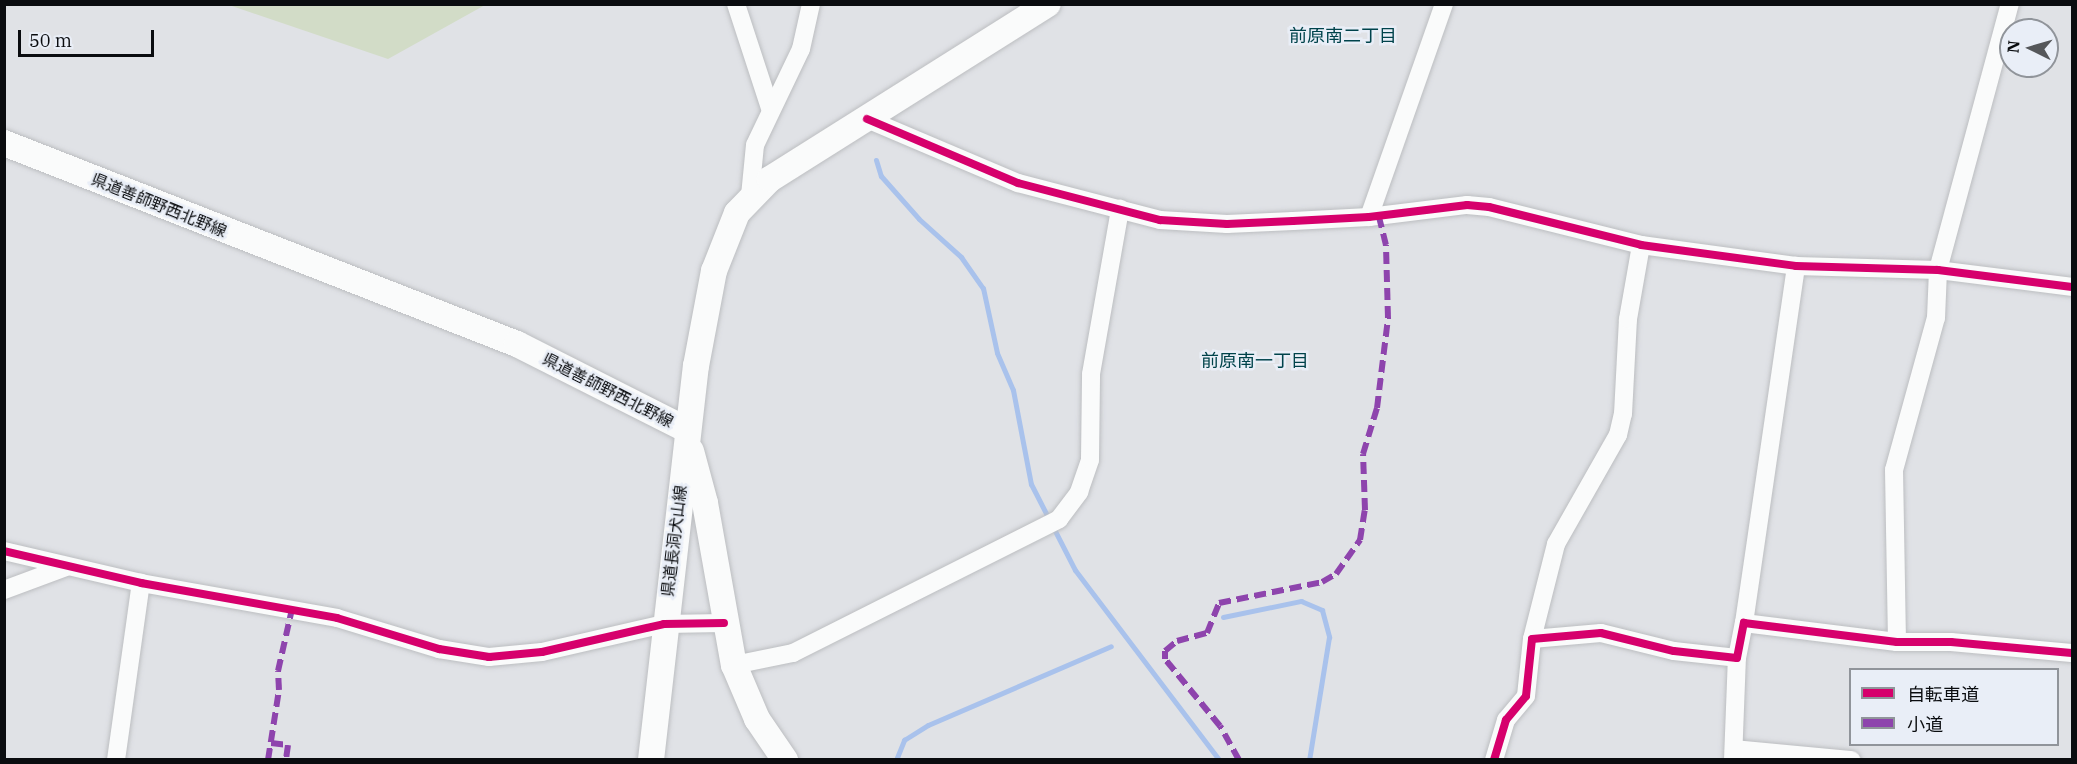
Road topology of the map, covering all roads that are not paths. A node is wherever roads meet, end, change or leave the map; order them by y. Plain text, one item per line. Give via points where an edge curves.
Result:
1 (736, 4) edge
2 (811, 4) edge
3 (1048, 4) edge
4 (1444, 4) edge
5 (2010, 4) edge
6 (770, 108) junction
7 (862, 121) junction
8 (4, 143) edge
9 (750, 196) junction
10 (1120, 209) junction
11 (1369, 217) junction
12 (1641, 245) junction
13 (1796, 266) junction
14 (1938, 270) junction
15 (2073, 287) edge
16 (687, 430) junction
17 (4, 551) edge
18 (66, 567) junction
19 (141, 583) junction
20 (4, 590) edge
21 (724, 623) junction
22 (1744, 623) junction
23 (664, 624) junction
24 (1532, 639) junction
25 (1896, 642) junction
26 (2073, 654) edge
27 (1737, 658) junction
28 (734, 665) junction
29 (1733, 754) edge
30 (116, 759) edge
31 (651, 759) edge
32 (785, 759) edge
33 (1494, 759) edge
34 (1851, 759) edge

1 - 6 street
2 - 6 street via 801,49
3 - 7 main road, 県道善師野西北野線
4 - 11 street
5 - 14 street
6 - 9 street via 755,145
7 - 9 main road, 県道善師野西北野線
7 - 10 street via 1018,183
8 - 16 main road, 県道善師野西北野線 via 486,331
9 - 16 main road, 県道善師野西北野線 via 729,228 714,271
10 - 11 street via 1192,224
10 - 28 street via 1091,374 1090,460 1079,492 1059,519 793,653
11 - 12 street via 1467,205 1489,207
12 - 13 street
12 - 24 street via 1629,319 1618,435 1556,544
13 - 14 street
13 - 22 street
14 - 15 street
14 - 25 street via 1936,318 1894,470
16 - 21 main road via 705,503
16 - 23 main road, 県道長洞犬山線
17 - 18 street
18 - 19 street
18 - 20 street
19 - 23 street via 336,618 439,649 489,657 542,652
19 - 30 street
21 - 23 street
21 - 28 main road
22 - 25 street
22 - 27 street
23 - 31 main road, 県道長洞犬山線
24 - 27 street via 1601,633 1674,651
24 - 33 street via 1526,696 1506,720
25 - 26 street via 1951,642
27 - 29 street
28 - 32 main road via 757,719
29 - 34 street

